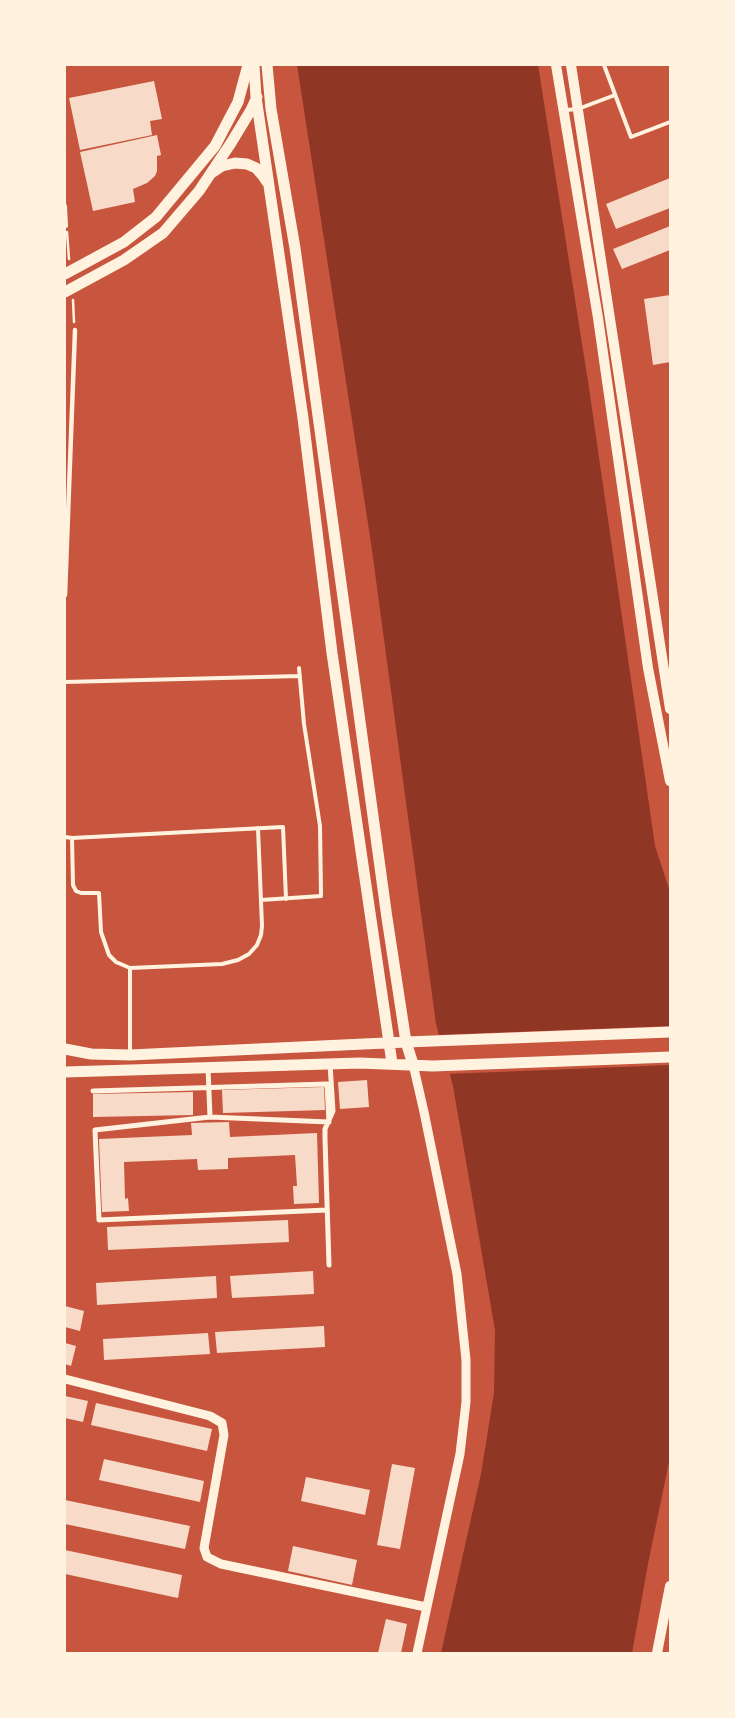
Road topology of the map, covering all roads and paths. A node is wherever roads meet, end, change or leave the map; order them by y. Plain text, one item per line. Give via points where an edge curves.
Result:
1 (248, 65) edge
2 (254, 65) edge
3 (556, 65) edge
4 (571, 65) edge
5 (604, 65) edge
6 (267, 68) edge
7 (615, 95) junction
8 (256, 97) junction
9 (578, 108) junction
10 (564, 110) junction
11 (670, 122) edge
12 (210, 175) junction
13 (269, 188) junction
14 (65, 206) edge
15 (65, 226) edge
16 (65, 274) edge
17 (65, 292) edge
18 (75, 330) dead end
19 (65, 595) edge
20 (299, 668) dead end
21 (300, 676) junction
22 (65, 682) edge
23 (670, 709) edge
24 (670, 782) edge
25 (258, 828) junction
26 (65, 837) edge
27 (72, 838) junction
28 (286, 899) junction
29 (261, 900) junction
30 (130, 968) junction
31 (670, 1032) edge
32 (389, 1042) junction
33 (406, 1042) junction
34 (65, 1050) edge
35 (130, 1056) junction
36 (670, 1057) edge
37 (392, 1063) junction
38 (330, 1064) junction
39 (413, 1064) junction
40 (208, 1068) junction
41 (65, 1072) edge
42 (208, 1087) junction
43 (92, 1091) dead end
44 (210, 1117) junction
45 (329, 1122) junction
46 (327, 1210) junction
47 (329, 1265) dead end
48 (65, 1379) edge
49 (670, 1586) edge
50 (426, 1607) junction
51 (668, 1607) edge
52 (416, 1653) edge
53 (657, 1653) edge

1 - 16 main road via 238,102 215,146 156,217 124,242
2 - 8 main road
3 - 10 main road
4 - 9 main road
5 - 7 lane
6 - 8 main road
6 - 33 main road
7 - 9 lane
7 - 11 lane via 631,137
8 - 12 main road
8 - 13 main road
9 - 10 lane
9 - 23 main road
10 - 24 main road via 598,318 648,668
12 - 13 main road via 222,166 248,164 264,176
12 - 17 main road via 162,233 124,260
13 - 32 main road
14 - 15 lane
18 - 19 street
20 - 21 lane
21 - 22 lane
21 - 28 lane via 320,826 321,896
25 - 27 lane
25 - 28 lane via 283,827
25 - 29 lane
26 - 27 lane
27 - 30 lane via 73,885 80,893 99,893 101,932 109,955
28 - 29 lane
29 - 30 lane via 261,936 249,954 238,960 222,964
30 - 35 lane
31 - 33 main road
32 - 33 main road
32 - 35 main road
32 - 37 main road
33 - 39 main road
34 - 35 main road
36 - 39 main road via 433,1066
37 - 38 main road
37 - 39 main road
38 - 40 main road
38 - 45 street via 333,1110
39 - 50 street via 457,1274 466,1360 466,1402 460,1454
40 - 41 main road
40 - 42 street
42 - 43 street
42 - 44 street
42 - 45 street via 327,1084
44 - 45 street
44 - 46 street via 95,1130 99,1220
45 - 46 street via 325,1129
46 - 47 street
48 - 50 street via 210,1416 222,1423 224,1435 204,1548 207,1557 221,1564
49 - 51 main road
50 - 52 street
51 - 53 main road

